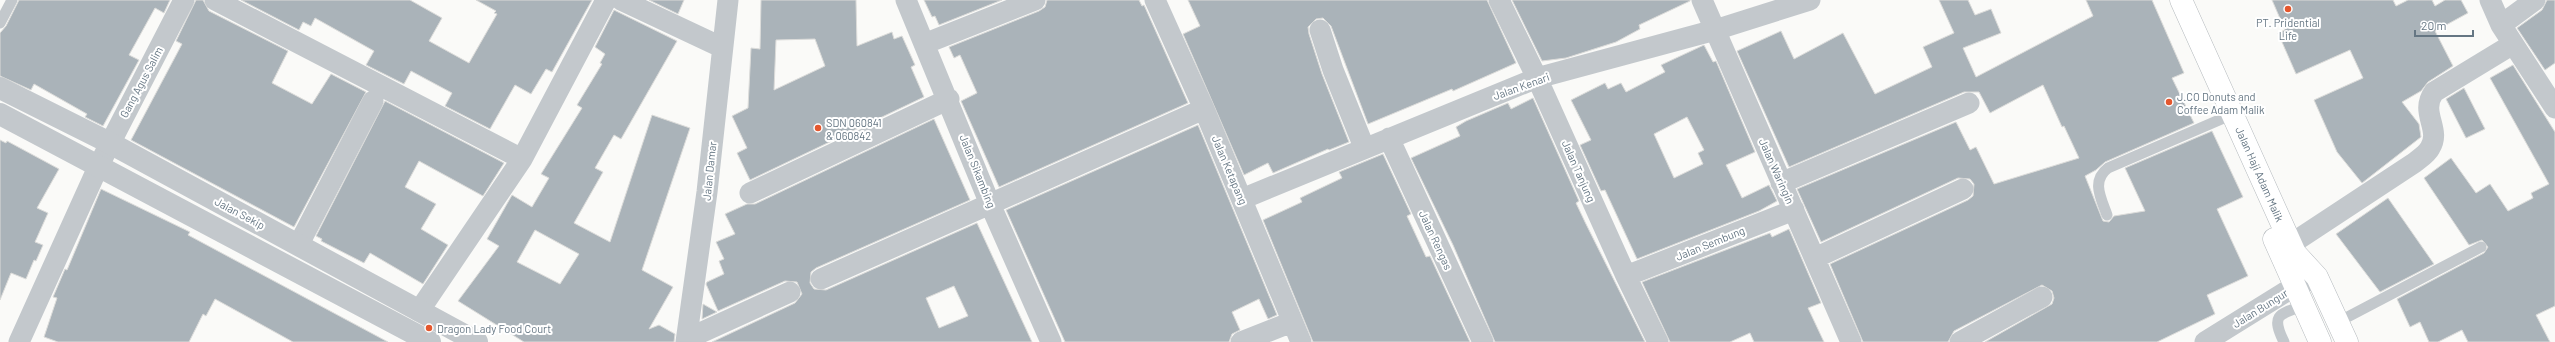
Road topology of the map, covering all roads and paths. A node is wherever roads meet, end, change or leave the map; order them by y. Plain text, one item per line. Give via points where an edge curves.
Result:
1 (12, 0) edge
2 (184, 0) edge
3 (215, 0) edge
4 (606, 0) edge
5 (621, 0) edge
6 (728, 0) edge
7 (906, 0) edge
8 (1036, 0) edge
9 (1155, 0) edge
10 (1499, 0) edge
11 (1702, 0) edge
12 (1810, 0) edge
13 (2490, 0) edge
14 (2535, 0) edge
15 (2179, 8) edge
16 (0, 24) edge
17 (2500, 25) junction
18 (1320, 30) dead end
19 (1715, 30) junction
20 (924, 44) junction
21 (2513, 44) junction
22 (721, 47) junction
23 (1537, 78) junction
24 (0, 88) edge
25 (2552, 94) edge
26 (949, 99) junction
27 (373, 101) dead end
28 (1969, 103) dead end
29 (1204, 109) junction
30 (0, 114) edge
31 (2227, 116) junction
32 (1389, 138) junction
33 (110, 143) junction
34 (1364, 147) junction
35 (522, 159) junction
36 (98, 165) junction
37 (1782, 183) junction
38 (1963, 189) dead end
39 (750, 193) dead end
40 (1242, 199) junction
41 (990, 204) junction
42 (1794, 210) junction
43 (2107, 215) dead end
44 (298, 244) junction
45 (2291, 244) junction
46 (2481, 247) dead end
47 (1815, 258) junction
48 (1626, 276) junction
49 (2317, 277) junction
50 (821, 279) dead end
51 (2295, 286) junction
52 (790, 292) dead end
53 (2042, 297) dead end
54 (2304, 306) junction
55 (419, 311) junction
56 (1292, 322) junction
57 (2338, 322) junction
58 (687, 340) edge
59 (19, 342) edge
60 (430, 342) edge
61 (477, 342) edge
62 (1051, 342) edge
63 (1241, 342) edge
64 (1301, 342) edge
65 (1483, 342) edge
66 (1658, 342) edge
67 (1851, 342) edge
68 (1960, 342) edge
69 (2205, 342) edge
70 (2284, 342) edge
71 (2320, 342) edge
72 (2347, 342) edge

1 - 16 lane
2 - 33 street, Gang Agus Salim
3 - 35 street
4 - 35 street
5 - 22 street
6 - 22 street, Jalan Damar
7 - 20 street, Jalan Sikambing
8 - 20 street
9 - 29 street, Jalan Ketapang
10 - 23 street, Jalan Tanjung
11 - 19 street, Jalan Waringin
12 - 19 street, Jalan Kenari
13 - 17 street
14 - 17 street
15 - 31 main road, Jalan Haji Adam Malik
17 - 21 street
18 - 34 street via 1332,70
19 - 23 street, Jalan Kenari
19 - 37 street, Jalan Waringin
20 - 26 street, Jalan Sikambing
21 - 25 street
21 - 45 street via 2434,92 2428,100 2433,141 2430,150 2414,164
22 - 58 street, Jalan Damar via 707,192
23 - 32 street, Jalan Kenari
23 - 48 street, Jalan Tanjung
24 - 33 street, Jalan Sekip
26 - 39 street
26 - 41 street, Jalan Sikambing
27 - 44 street
28 - 37 street
29 - 40 street, Jalan Ketapang
29 - 41 street
30 - 36 street
31 - 43 lane via 2101,173 2097,187
31 - 45 main road, Jalan Haji Adam Malik
31 - 51 main road, Jalan Haji Adam Malik
32 - 34 street, Jalan Kenari
32 - 65 street, Jalan Rengas
33 - 36 street, Gang Agus Salim
33 - 44 street, Jalan Sekip
34 - 40 street, Jalan Kenari
35 - 55 street
36 - 59 street, Gang Agus Salim
36 - 60 street
37 - 42 street, Jalan Waringin
38 - 47 street
40 - 56 street, Jalan Ketapang
41 - 50 street
41 - 62 street, Jalan Sikambing
42 - 47 street, Jalan Waringin
42 - 48 street, Jalan Sembung
44 - 55 street, Jalan Sekip
45 - 49 main road, Jalan Haji Adam Malik via 2295,253
46 - 57 lane
47 - 67 street, Jalan Waringin
48 - 66 street, Jalan Tanjung
49 - 51 street, Jalan Bungur
49 - 57 main road, Jalan Haji Adam Malik
51 - 54 main road, Jalan Haji Adam Malik
51 - 69 street, Jalan Bungur
52 - 58 street
53 - 68 street
54 - 70 lane via 2280,315 2276,320 2276,327
54 - 71 main road, Jalan Haji Adam Malik
55 - 61 street, Jalan Sekip
56 - 63 street
56 - 64 street, Jalan Ketapang
57 - 72 main road, Jalan Haji Adam Malik

